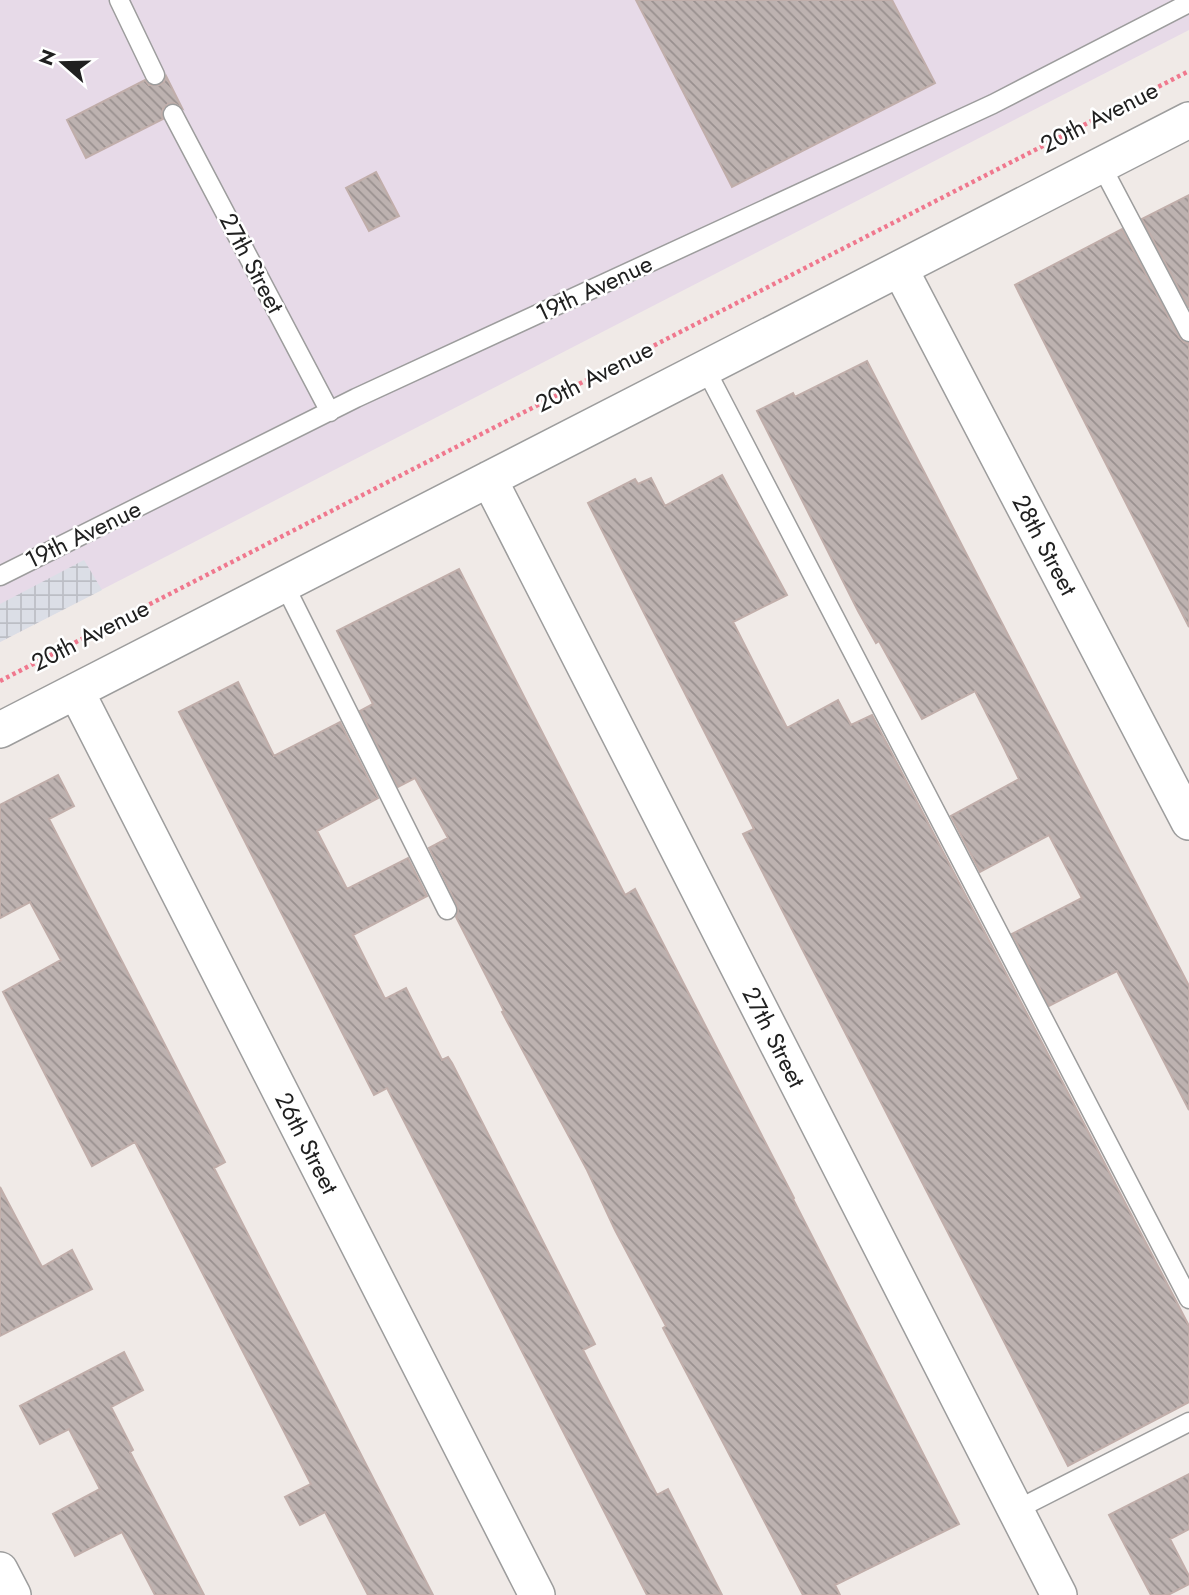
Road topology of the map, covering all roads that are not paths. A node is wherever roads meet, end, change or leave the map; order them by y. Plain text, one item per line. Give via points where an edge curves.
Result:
1 (119, 0) edge
2 (1189, 3) edge
3 (155, 75) dead end
4 (173, 114) dead end
5 (1189, 120) edge
6 (1101, 165) junction
7 (900, 269) junction
8 (1189, 332) edge
9 (705, 368) junction
10 (330, 412) junction
11 (489, 479) junction
12 (0, 576) edge
13 (284, 584) junction
14 (76, 691) junction
15 (0, 730) edge
16 (1189, 822) edge
17 (447, 910) dead end
18 (1189, 1299) edge
19 (1189, 1422) edge
20 (1016, 1510) junction
21 (0, 1570) edge
22 (13, 1595) edge
23 (537, 1595) edge
24 (1059, 1595) edge

1 - 3 lane
2 - 10 lane, 19th Avenue via 993,104
4 - 10 lane, 27th Street
5 - 6 street, 20th Avenue
6 - 7 street, 20th Avenue
6 - 8 lane
7 - 9 street, 20th Avenue
7 - 16 street, 28th Street
9 - 11 street, 20th Avenue
9 - 18 lane
10 - 12 lane, 19th Avenue
11 - 13 street, 20th Avenue
11 - 20 street, 27th Street
13 - 14 street, 20th Avenue
13 - 17 lane
14 - 15 street, 20th Avenue
14 - 23 street, 26th Street
19 - 20 lane
20 - 24 street, 27th Street
21 - 22 street

